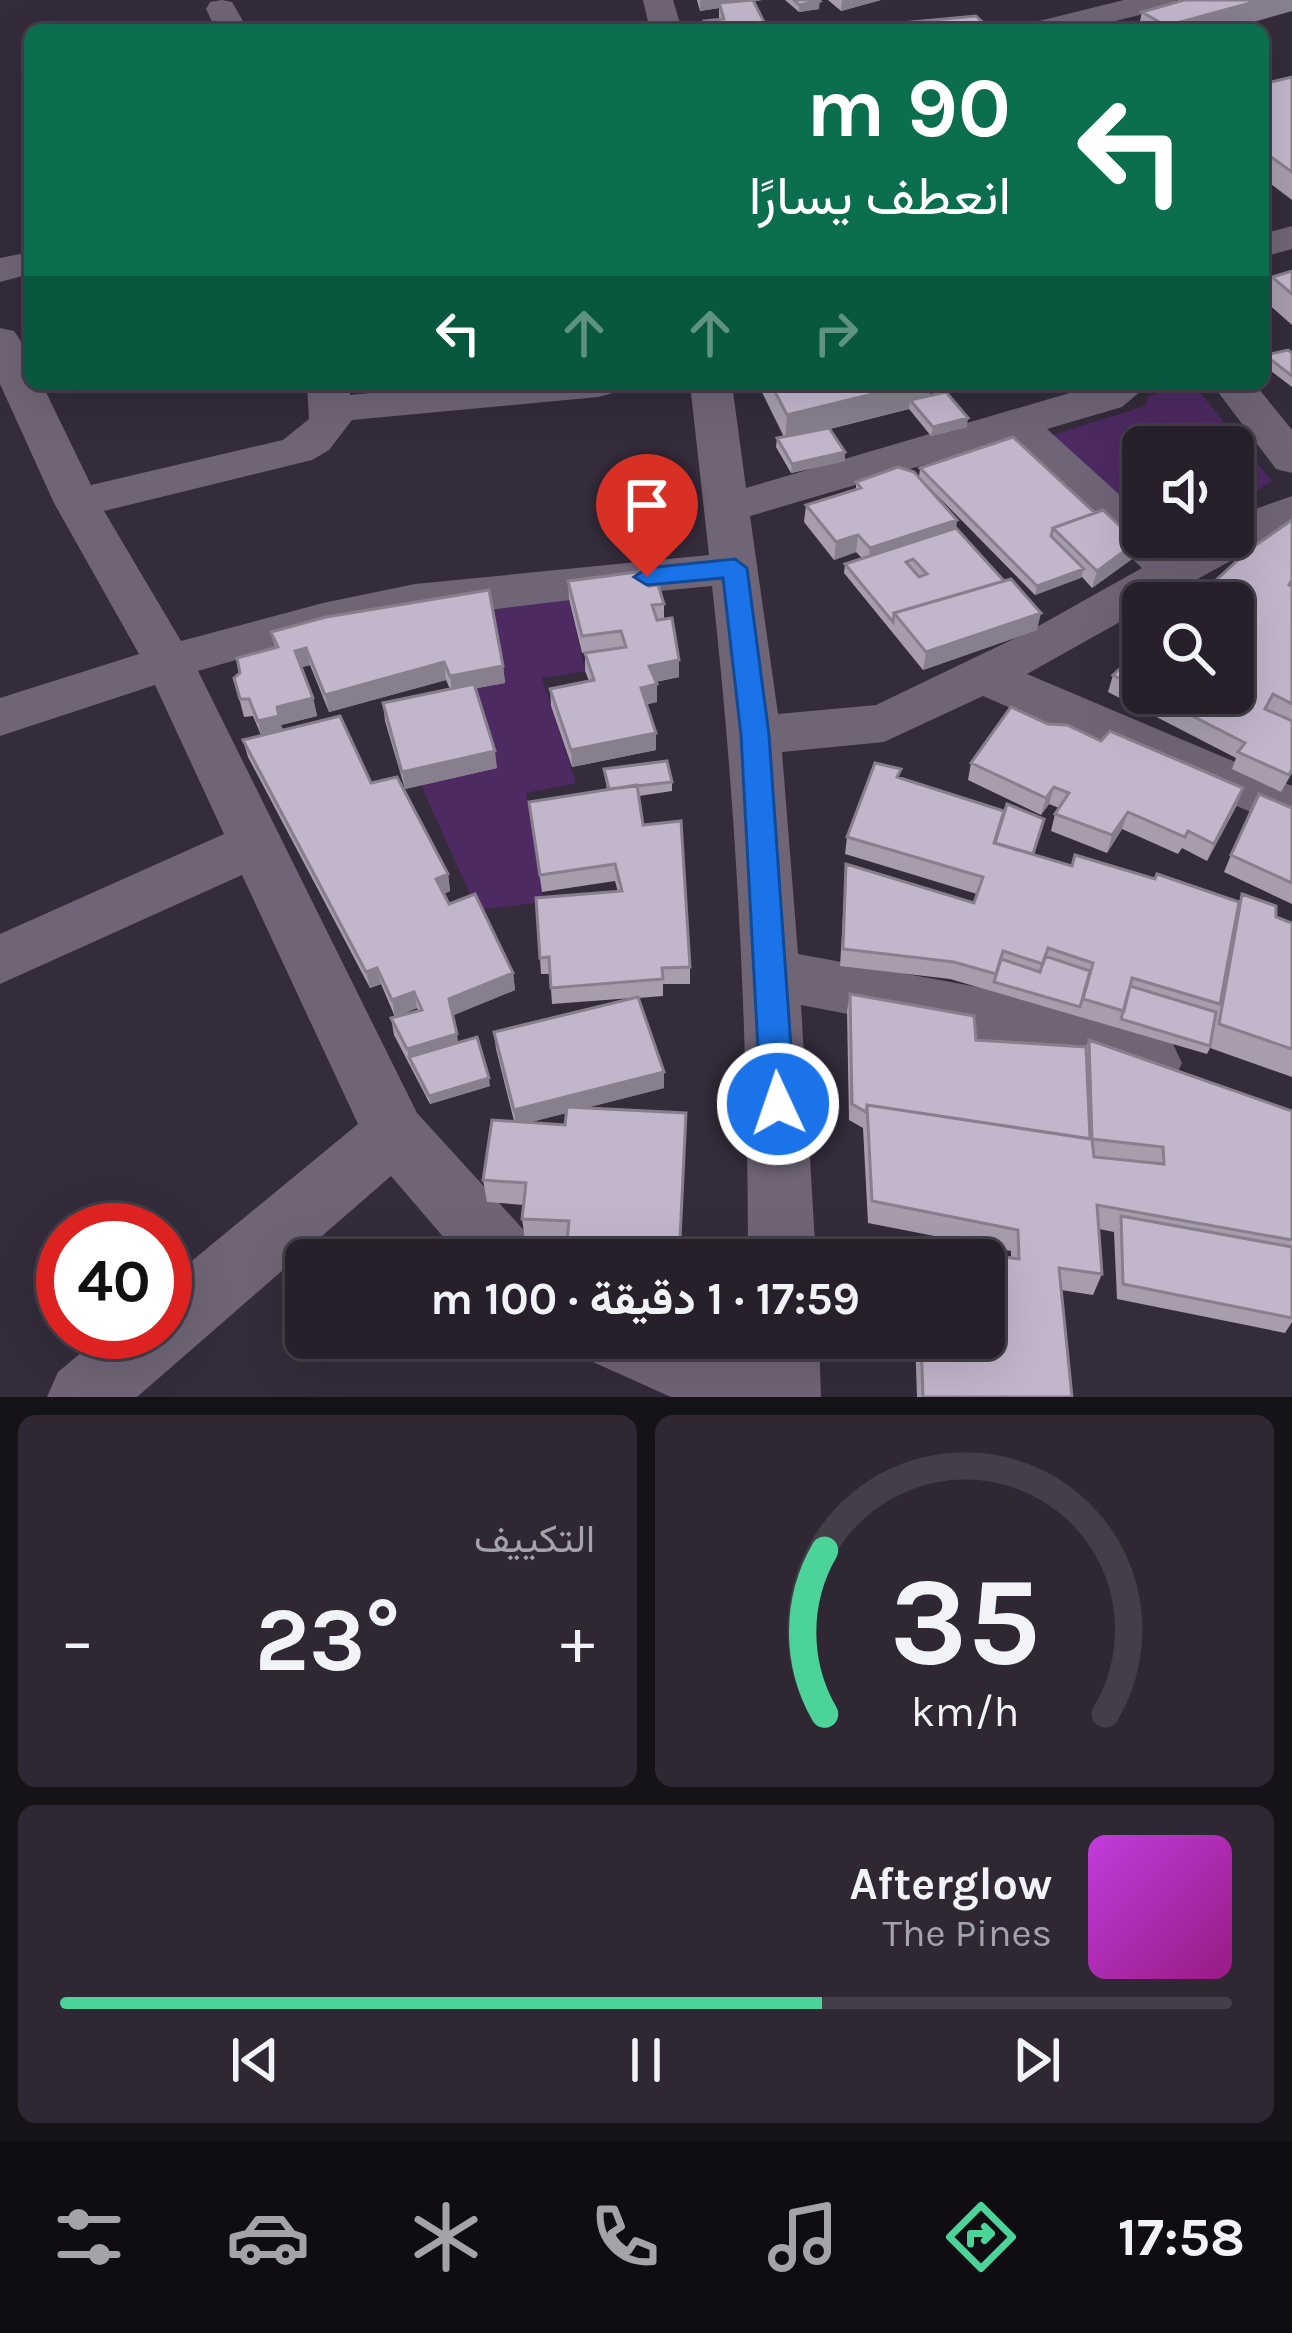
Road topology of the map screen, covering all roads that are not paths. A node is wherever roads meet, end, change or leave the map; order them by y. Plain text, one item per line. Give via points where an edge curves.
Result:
1 (1161, 0) edge
2 (1066, 24) edge
3 (0, 340) edge
4 (474, 390) edge
5 (712, 390) edge
6 (1119, 390) edge
7 (1238, 390) edge
8 (330, 397) edge
9 (1015, 423) junction
10 (1292, 459) edge
11 (77, 503) junction
12 (727, 508) junction
13 (1292, 511) edge
14 (735, 568) junction
15 (1174, 571) junction
16 (169, 662) junction
17 (981, 675) junction
18 (0, 717) edge
19 (755, 735) junction
20 (1292, 808) edge
21 (254, 845) junction
22 (0, 960) edge
23 (770, 974) junction
24 (1203, 1082) edge
25 (394, 1133) junction
26 (487, 1239) edge
27 (781, 1239) edge
28 (192, 1305) edge
29 (128, 1359) edge
30 (666, 1359) edge
31 (784, 1359) edge
32 (83, 1397) edge
33 (752, 1397) edge
34 (785, 1397) edge

1 - 2 street
3 - 11 street
4 - 8 street
5 - 12 street
6 - 9 street
7 - 10 street
8 - 11 street via 325,430 297,450
9 - 12 street
9 - 15 street
11 - 16 street
12 - 14 street
13 - 15 street
14 - 16 street via 428,599
14 - 19 street
15 - 17 street
16 - 18 street
16 - 21 street
17 - 19 street via 884,723
17 - 20 street
19 - 23 street
21 - 22 street
21 - 25 street
23 - 24 street via 994,1016
23 - 27 street
25 - 26 street
25 - 28 street
29 - 32 street
30 - 33 street
31 - 34 street

